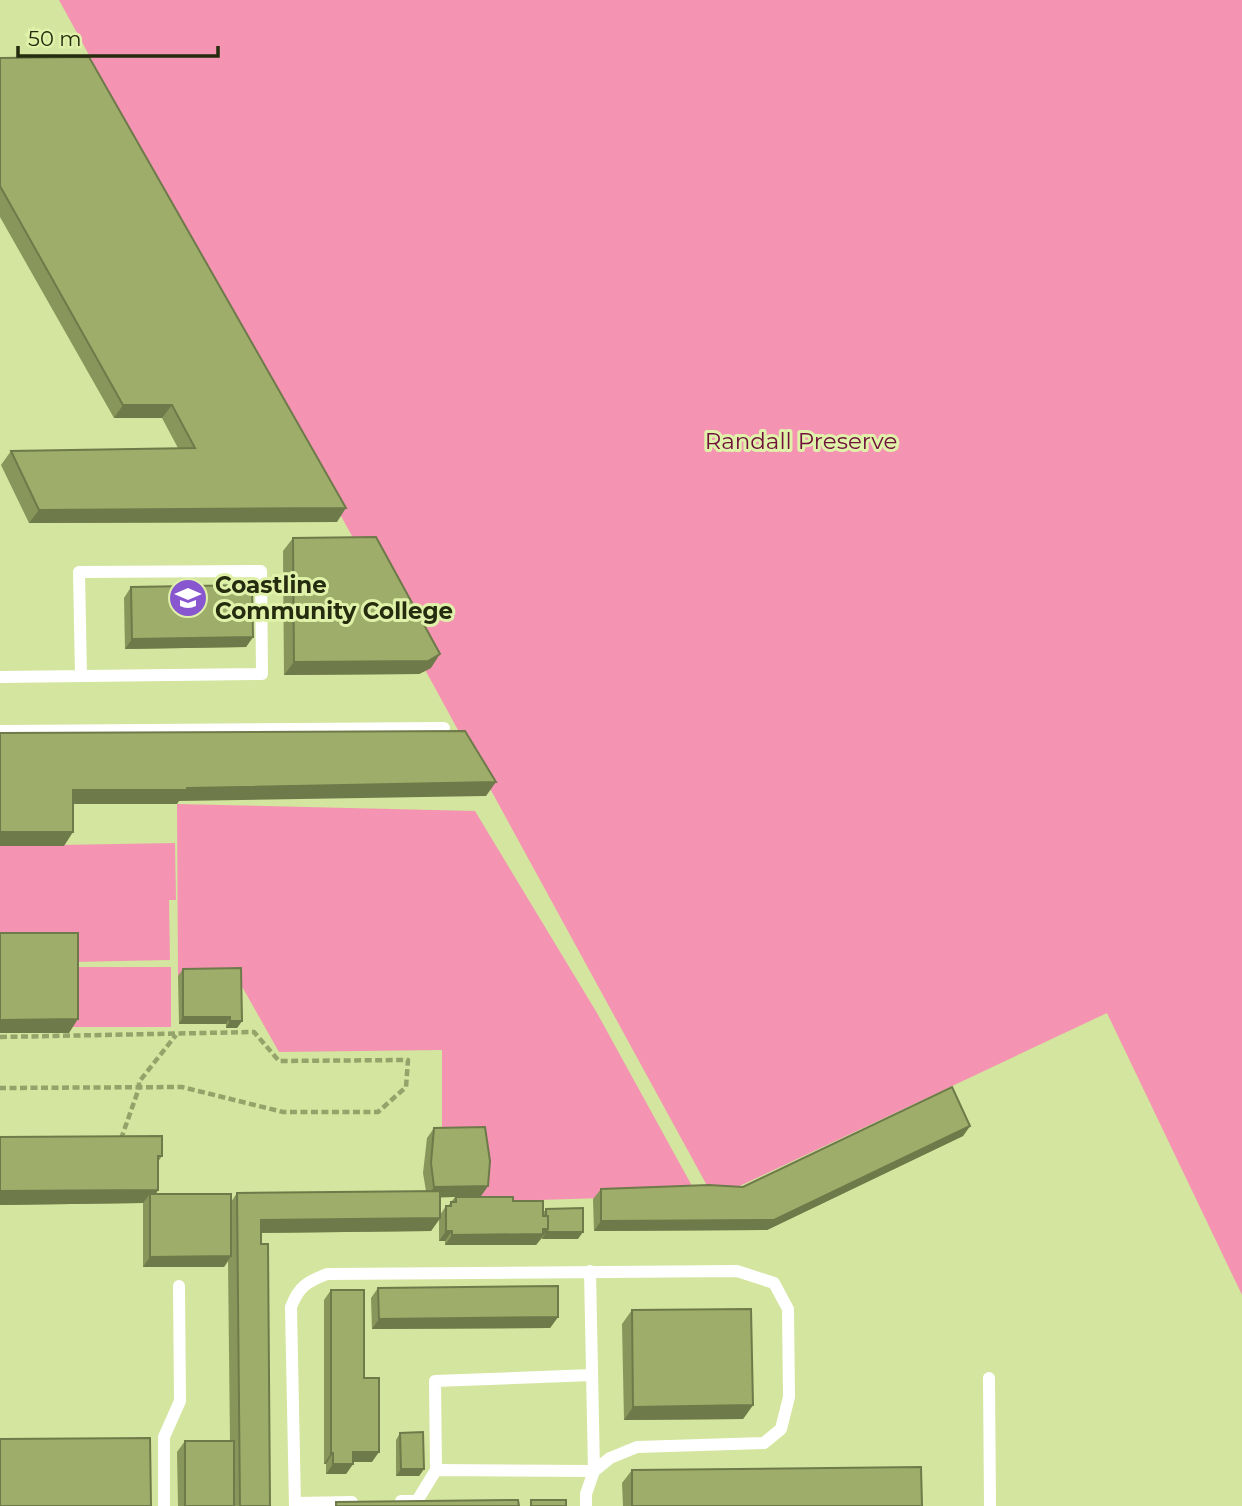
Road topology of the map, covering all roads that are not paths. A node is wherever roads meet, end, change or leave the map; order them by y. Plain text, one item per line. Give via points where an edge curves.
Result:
1 (81, 676) junction
2 (0, 677) edge
3 (444, 728) edge
4 (0, 731) edge
5 (590, 1272) junction
6 (179, 1286) dead end
7 (592, 1375) junction
8 (989, 1378) dead end
9 (436, 1470) junction
10 (594, 1471) junction
11 (363, 1502) edge
12 (390, 1502) edge
13 (295, 1505) edge
14 (164, 1506) edge
15 (586, 1506) edge
16 (990, 1506) edge

1 - 1 lane via 262,674 261,571 79,572
1 - 2 lane
3 - 4 lane
5 - 7 lane
5 - 10 lane via 737,1271 774,1283 789,1309 789,1396 781,1429 764,1443 637,1447 610,1458
5 - 13 lane via 327,1274 310,1281 296,1294 291,1307
6 - 14 lane via 180,1401 164,1437
7 - 9 lane via 435,1381
7 - 10 lane
8 - 16 lane
9 - 10 lane
9 - 12 lane via 417,1501
10 - 15 lane
11 - 13 lane

